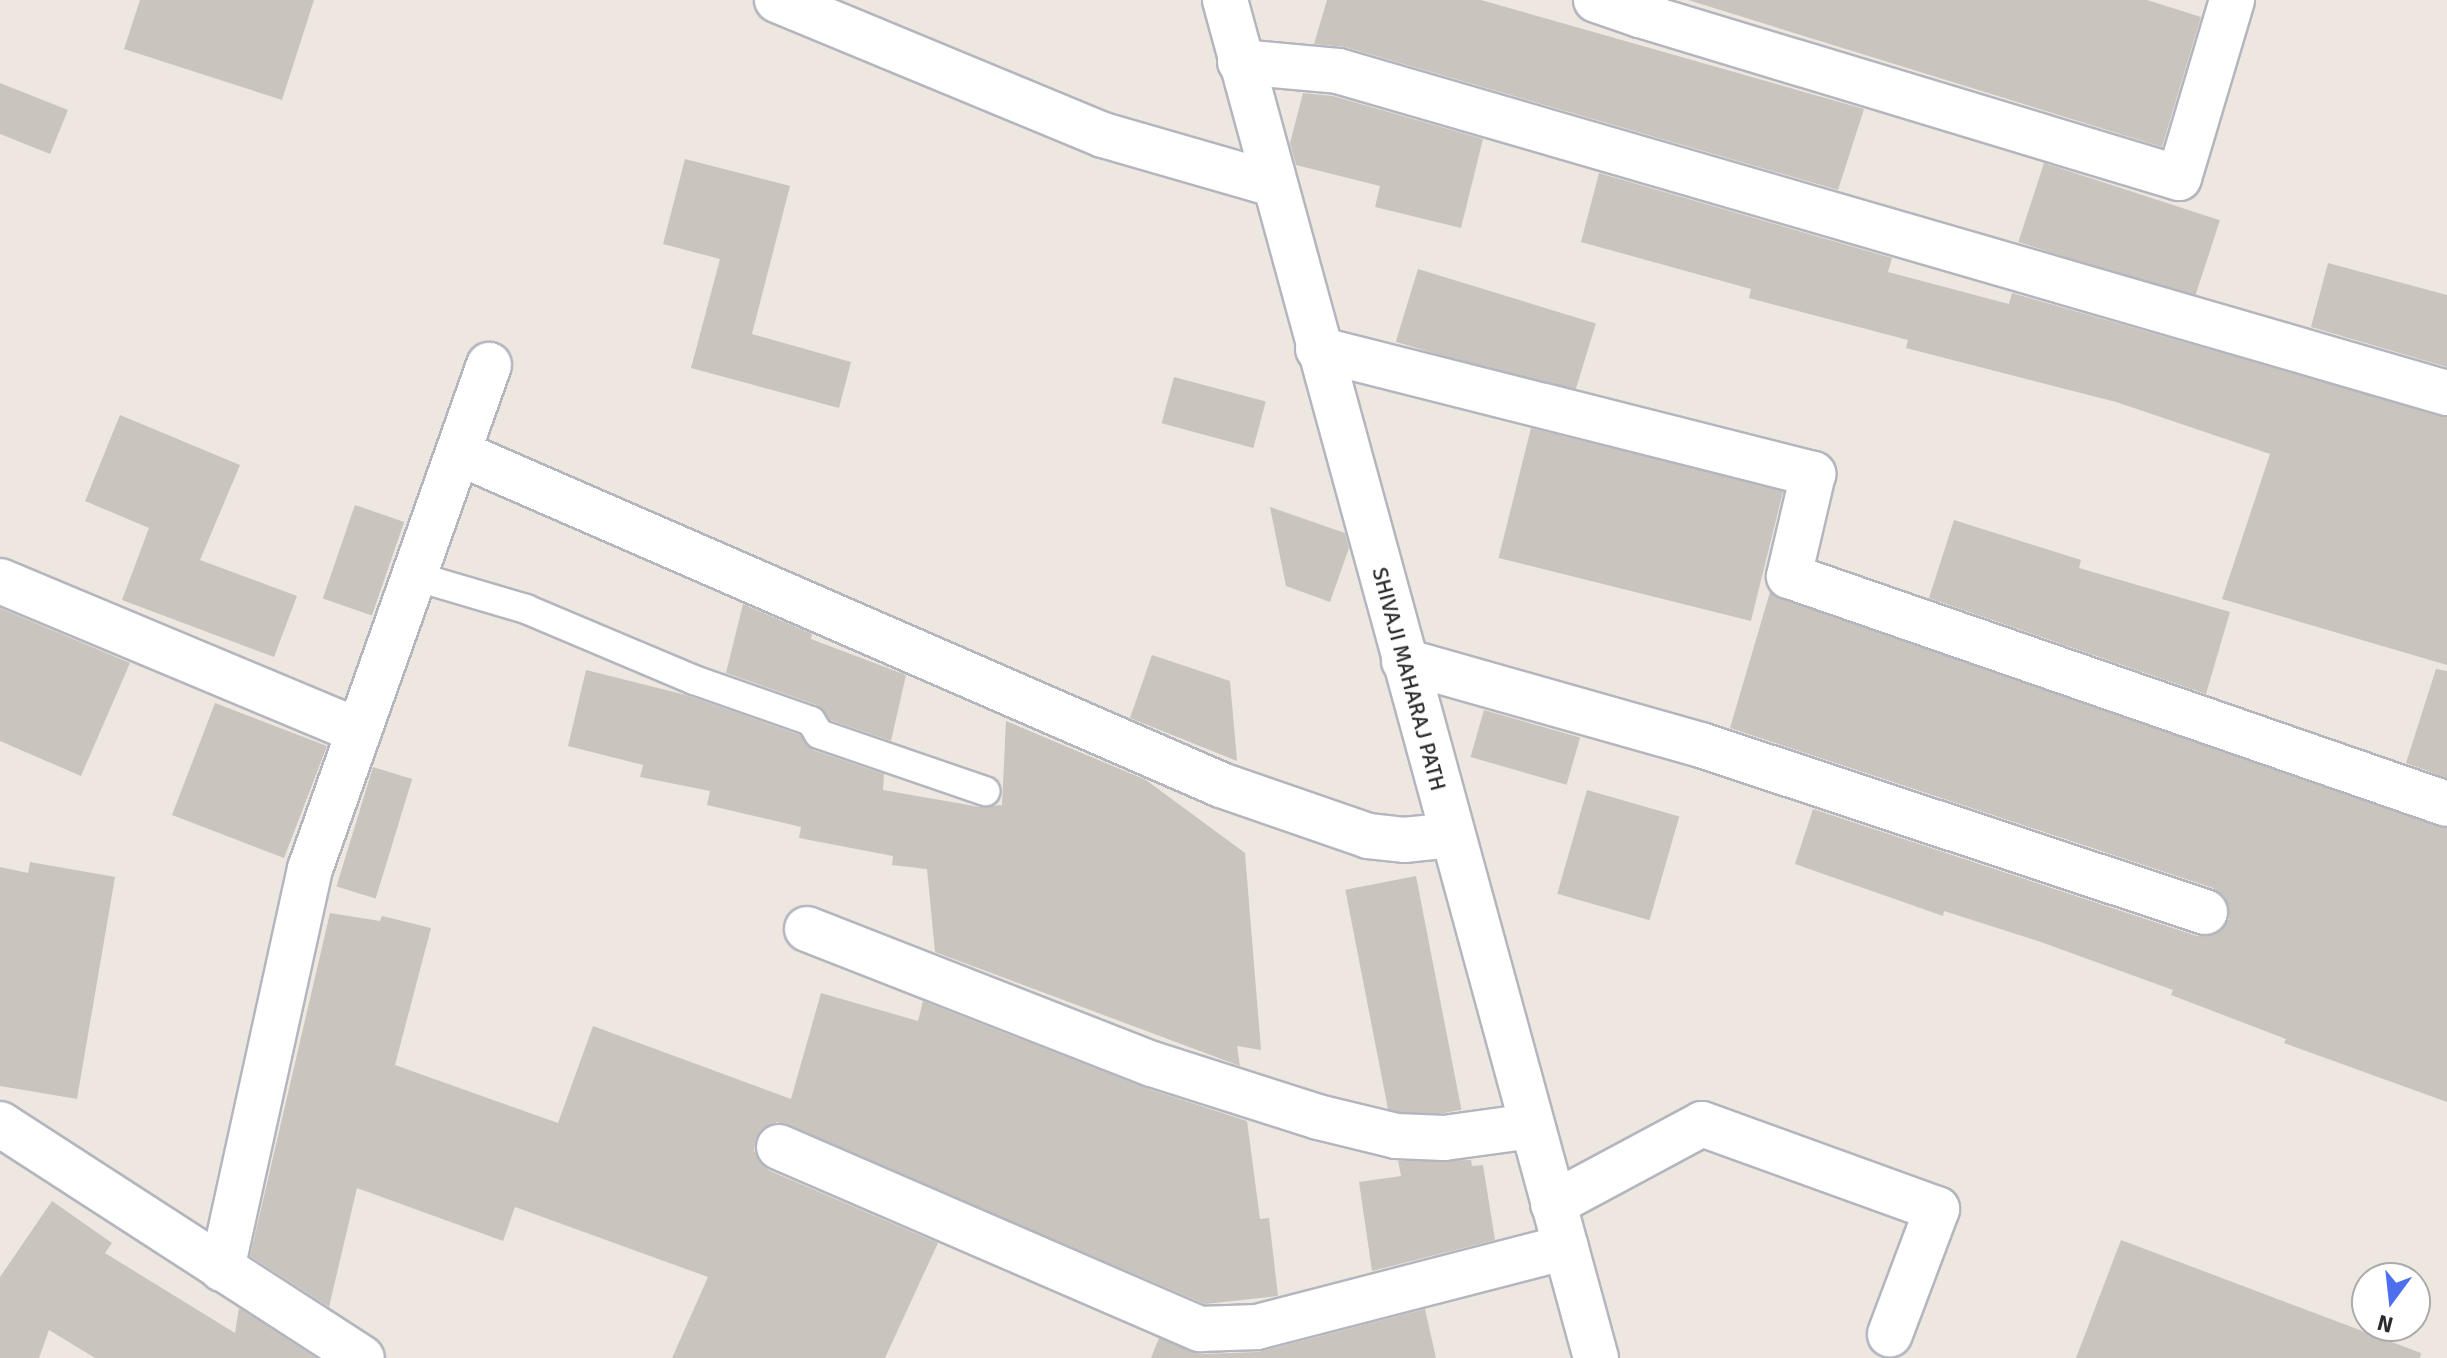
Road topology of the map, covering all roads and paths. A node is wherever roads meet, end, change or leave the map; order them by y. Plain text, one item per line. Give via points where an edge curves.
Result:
1 (777, 0) edge
2 (1225, 0) edge
3 (1596, 0) edge
4 (2232, 0) edge
5 (1643, 8) edge
6 (1240, 62) junction
7 (1273, 184) junction
8 (1318, 349) junction
9 (489, 365) dead end
10 (2447, 393) edge
11 (459, 453) junction
12 (414, 576) junction
13 (0, 581) edge
14 (1404, 661) junction
15 (359, 731) junction
16 (985, 791) dead end
17 (2447, 804) edge
18 (1452, 835) junction
19 (2205, 912) dead end
20 (807, 929) dead end
21 (0, 1124) edge
22 (1532, 1126) junction
23 (779, 1147) dead end
24 (1553, 1204) junction
25 (1566, 1247) junction
26 (222, 1269) junction
27 (1890, 1334) dead end
28 (362, 1358) edge
29 (1596, 1358) edge

1 - 7 street via 1103,135
2 - 6 street, SHIVAJI MAHARAJ PATH
3 - 5 street
4 - 5 street via 2179,178
6 - 7 street, SHIVAJI MAHARAJ PATH
6 - 10 street via 1338,71
7 - 8 street, SHIVAJI MAHARAJ PATH
8 - 14 street, SHIVAJI MAHARAJ PATH
8 - 17 street via 1813,474 1789,576
9 - 11 street
11 - 12 street
11 - 18 street via 1221,785 1368,836 1404,840
12 - 15 street
12 - 16 lane via 526,609 694,680 811,721 819,734
13 - 15 street
14 - 18 street, SHIVAJI MAHARAJ PATH
14 - 19 street via 1701,745
15 - 26 street via 310,869
18 - 22 street, SHIVAJI MAHARAJ PATH
20 - 22 street via 1152,1064 1318,1117 1396,1136 1444,1138
21 - 26 street
22 - 24 street, SHIVAJI MAHARAJ PATH
23 - 25 street via 1200,1329 1257,1327
24 - 25 street, SHIVAJI MAHARAJ PATH
24 - 27 street via 1702,1124 1937,1209
25 - 29 street, SHIVAJI MAHARAJ PATH
26 - 28 street

